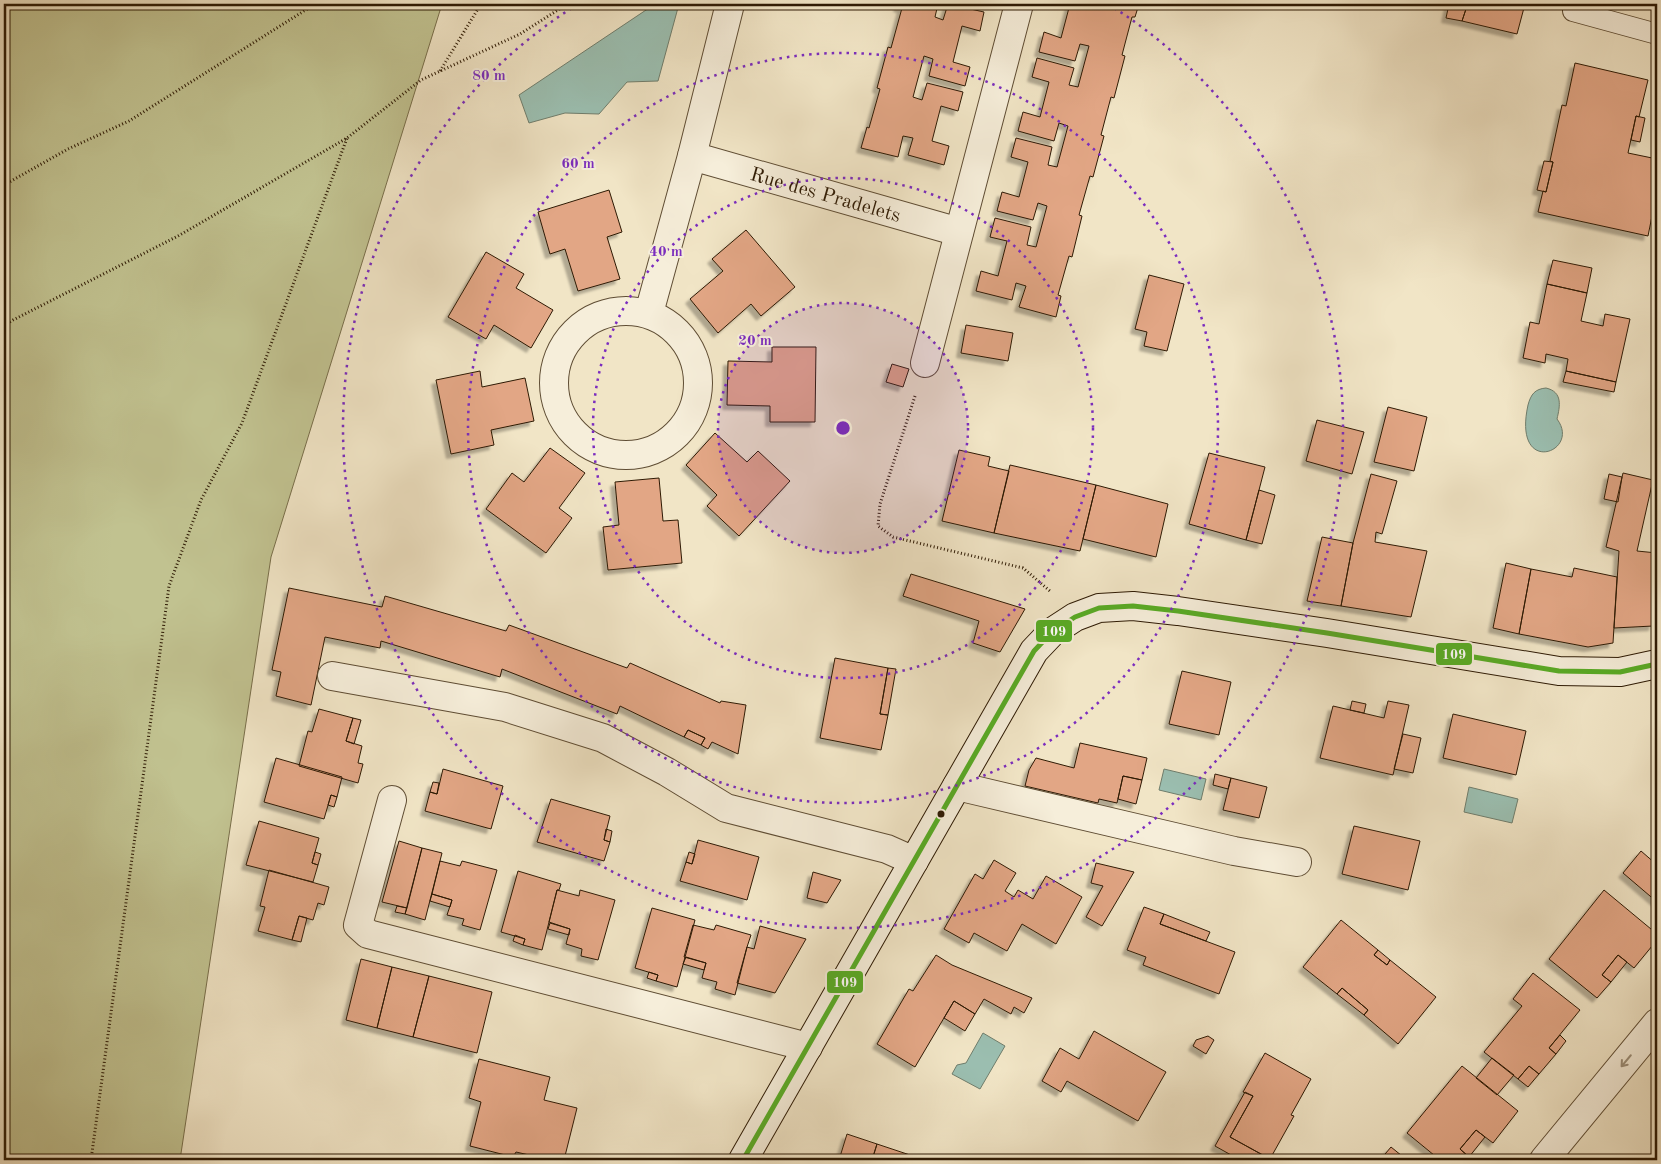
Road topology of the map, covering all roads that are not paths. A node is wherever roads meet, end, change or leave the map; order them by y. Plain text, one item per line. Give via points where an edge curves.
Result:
1 (730, 4) edge
2 (1019, 4) edge
3 (1573, 11) dead end
4 (1657, 34) edge
5 (692, 156) junction
6 (959, 232) junction
7 (649, 313) junction
8 (925, 364) road end
9 (1657, 664) edge
10 (332, 676) dead end
11 (957, 786) junction
12 (392, 800) dead end
13 (914, 861) junction
14 (1297, 862) dead end
15 (1657, 1023) edge
16 (808, 1047) junction
17 (743, 1160) edge
18 (1544, 1160) edge

1 - 5 street
2 - 6 street
3 - 4 lane
5 - 6 street, Rue des Pradelets
5 - 7 street
6 - 8 street
7 - 7 street via 621,310 593,317 571,334 556,360 553,388 561,416 578,438 603,452 631,456 659,448 682,430 696,406 700,377 692,350 674,327
9 - 11 street via 1620,672 1559,671 1178,610 1132,606 1099,608 1052,632 1034,651
10 - 13 street via 505,707 603,738 726,808 886,849
11 - 13 street
11 - 14 street
12 - 16 street via 358,925 368,934
13 - 16 street
15 -> 18 street
16 - 17 street

